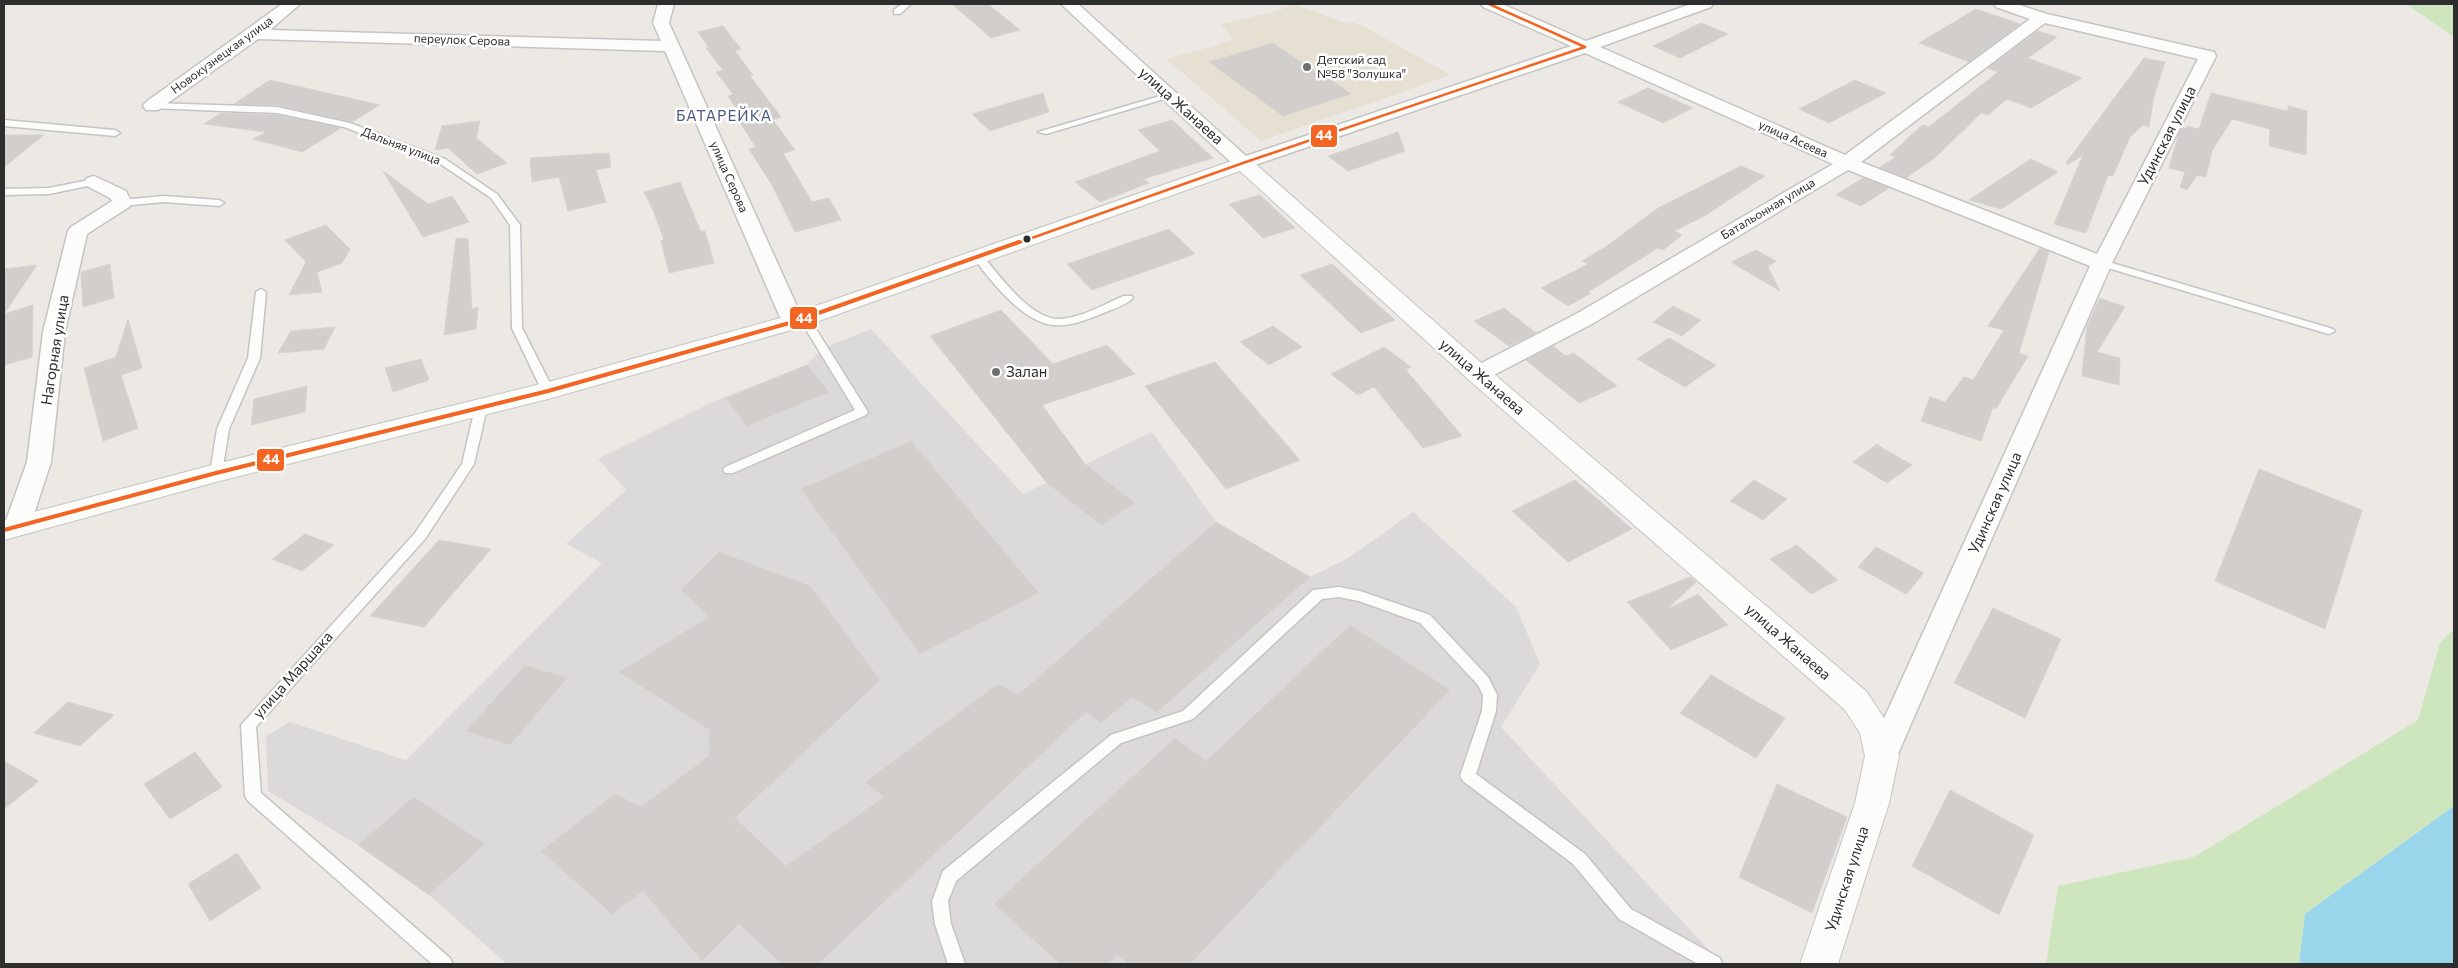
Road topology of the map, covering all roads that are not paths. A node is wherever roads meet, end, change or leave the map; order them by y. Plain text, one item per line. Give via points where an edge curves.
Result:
1 (292, 4) edge
2 (666, 4) edge
3 (907, 4) edge
4 (1069, 4) edge
5 (1489, 4) edge
6 (1705, 4) edge
7 (2002, 4) edge
8 (897, 12) dead end
9 (2042, 18) junction
10 (254, 34) junction
11 (670, 46) junction
12 (1585, 47) junction
13 (1170, 96) junction
14 (152, 106) joint
15 (4, 123) edge
16 (1043, 132) dead end
17 (115, 133) dead end
18 (1847, 162) junction
19 (1243, 163) junction
20 (94, 182) joint
21 (4, 192) edge
22 (122, 203) junction
23 (219, 203) dead end
24 (978, 256) junction
25 (2102, 263) junction
26 (261, 292) dead end
27 (1128, 298) dead end
28 (798, 320) junction
29 (2329, 331) dead end
30 (1478, 374) junction
31 (548, 391) junction
32 (480, 408) junction
33 (729, 470) dead end
34 (216, 473) junction
35 (10, 528) edge
36 (1882, 756) junction
37 (444, 964) edge
38 (956, 964) edge
39 (1714, 964) edge
40 (1819, 964) edge

1 - 10 street, Новокузнецкая улица
2 - 11 street, улица Серова via 661,23
3 - 8 lane
4 - 13 street, улица Жанаева
5 - 12 street, улица Асеева
6 - 12 street
7 - 9 street
9 - 18 street, Батальонная улица
9 - 25 street, Удинская улица via 2208,56
10 - 11 street, переулок Серова
10 - 14 street, Новокузнецкая улица
11 - 28 street, улица Серова
12 - 18 street, улица Асеева
12 - 19 street
13 - 16 lane
13 - 19 street, улица Жанаева
14 - 31 lane, Дальняя улица via 277,110 348,125 442,160 494,196 515,225 517,328
15 - 17 lane
18 - 25 street, улица Асеева
18 - 30 street, Батальонная улица via 1584,319
19 - 24 street
19 - 30 street, улица Жанаева
20 - 21 lane via 50,190
20 - 22 street via 119,195
22 - 23 lane via 164,199
22 - 35 street, Нагорная улица via 78,231 54,332 39,462
24 - 27 lane via 1036,317 1051,322 1068,321
24 - 28 street
25 - 29 lane
25 - 36 street, Удинская улица
26 - 34 lane via 254,358 224,429
28 - 31 street
28 - 33 lane via 862,412
30 - 36 street, улица Жанаева via 1856,701 1875,729
31 - 32 street
32 - 34 street
32 - 37 lane, улица Маршака via 468,464 420,536 248,725 253,796
34 - 35 street
36 - 40 street, Удинская улица via 1872,803
38 - 39 lane via 942,924 940,901 949,876 1116,739 1188,714 1318,594 1339,592 1425,619 1483,681 1490,696 1489,711 1468,776 1579,859 1625,914

